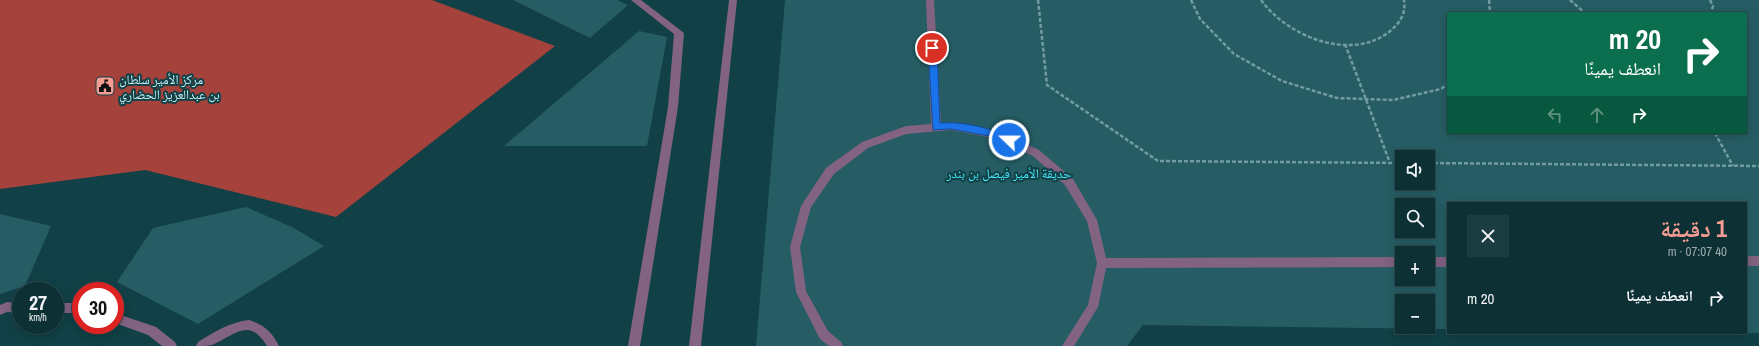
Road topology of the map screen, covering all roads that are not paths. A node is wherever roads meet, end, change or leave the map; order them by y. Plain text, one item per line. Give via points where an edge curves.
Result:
1 (636, 0) edge
2 (733, 0) edge
3 (930, 0) edge
4 (936, 127) junction
5 (1747, 261) edge
6 (1759, 261) edge
7 (1395, 262) edge
8 (1435, 262) edge
9 (1447, 262) edge
10 (1102, 263) junction
11 (12, 307) edge
12 (0, 310) edge
13 (124, 321) edge
14 (171, 346) edge
15 (202, 346) edge
16 (273, 346) edge
17 (634, 346) edge
18 (695, 346) edge
19 (837, 346) edge
20 (1068, 346) edge

1 - 17 street via 679,33 673,107
2 - 18 street
3 - 4 street
4 - 10 street via 951,126 995,134 1036,153 1069,182 1092,220
4 - 19 street via 906,130 865,145 830,171 806,206 795,247 801,292 824,335
5 - 6 street
7 - 10 street
8 - 9 street
10 - 20 street via 1093,307
11 - 12 street
13 - 14 street via 152,331
15 - 16 street via 223,332 240,325 257,327 268,336

